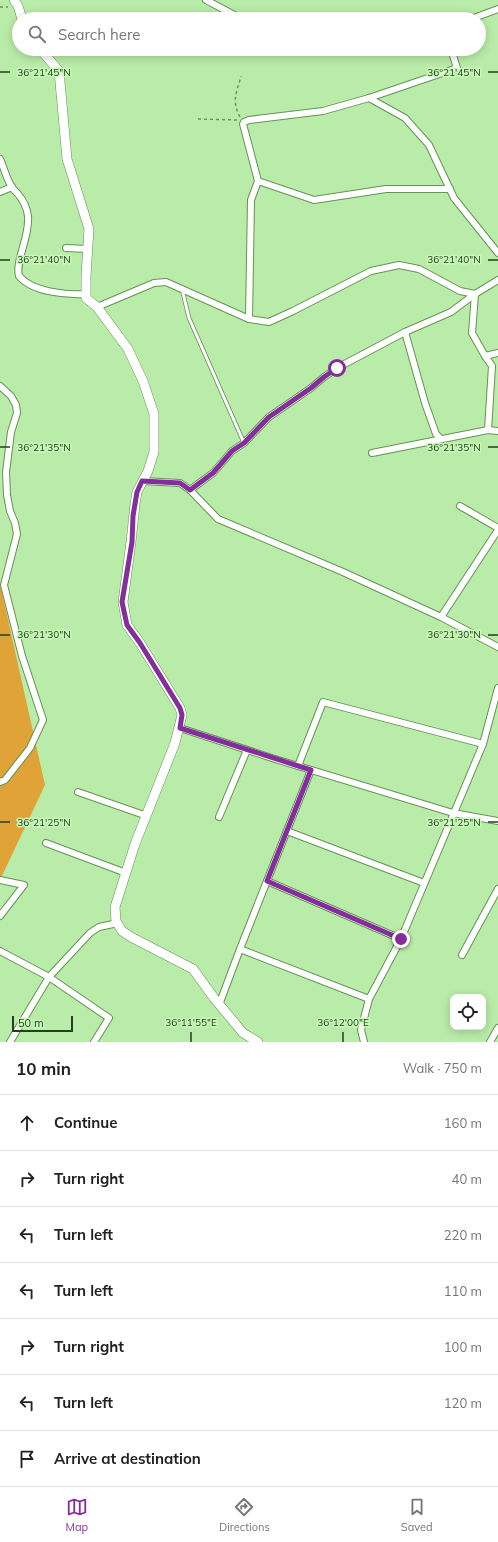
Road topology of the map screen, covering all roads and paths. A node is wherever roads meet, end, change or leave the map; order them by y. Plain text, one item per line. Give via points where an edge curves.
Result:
1 (206, 0) edge
2 (18, 2) edge
3 (498, 9) edge
4 (20, 12) edge
5 (229, 12) edge
6 (486, 13) edge
7 (46, 56) edge
8 (453, 56) edge
9 (241, 76) dead end
10 (368, 98) junction
11 (198, 119) dead end
12 (244, 122) junction
13 (0, 159) edge
14 (258, 181) junction
15 (12, 188) junction
16 (450, 189) junction
17 (0, 192) edge
18 (66, 248) dead end
19 (88, 249) junction
20 (498, 253) edge
21 (498, 280) edge
22 (182, 289) junction
23 (85, 294) junction
24 (475, 294) junction
25 (97, 307) junction
26 (249, 318) junction
27 (405, 332) junction
28 (498, 352) edge
29 (485, 356) junction
30 (0, 386) edge
31 (488, 430) junction
32 (498, 431) edge
33 (441, 439) junction
34 (244, 443) junction
35 (372, 453) dead end
36 (142, 481) junction
37 (190, 490) junction
38 (460, 506) dead end
39 (498, 529) edge
40 (442, 617) junction
41 (498, 647) edge
42 (498, 688) edge
43 (180, 728) junction
44 (483, 744) junction
45 (247, 750) junction
46 (298, 766) junction
47 (311, 770) junction
48 (0, 782) edge
49 (78, 792) dead end
50 (453, 813) junction
51 (147, 816) junction
52 (219, 817) dead end
53 (498, 821) edge
54 (287, 831) junction
55 (46, 843) dead end
56 (126, 873) junction
57 (0, 880) edge
58 (267, 881) junction
59 (424, 883) junction
60 (498, 889) edge
61 (0, 916) edge
62 (118, 923) junction
63 (401, 939) junction
64 (240, 949) junction
65 (0, 951) edge
66 (462, 955) dead end
67 (49, 977) junction
68 (369, 999) junction
69 (220, 1005) junction
70 (498, 1028) edge
71 (10, 1042) edge
72 (94, 1042) edge
73 (258, 1042) edge
74 (364, 1042) edge
75 (490, 1042) edge

1 - 5 street
2 - 4 street
3 - 6 street
7 - 19 street via 59,71 66,159 89,229
8 - 10 street via 457,68
9 - 12 path via 235,102
10 - 12 street via 323,110
10 - 16 street via 405,118 429,145
11 - 12 path
12 - 14 street
13 - 15 street
14 - 16 street via 314,200 386,189
14 - 26 street via 251,200
15 - 17 street
15 - 23 street via 18,193 28,216 26,240 18,266 19,276 39,288 66,294
16 - 20 street via 454,198
18 - 19 street
19 - 23 street
21 - 24 street
22 - 25 street via 166,282 154,283
22 - 26 street
22 - 34 lane via 189,318
23 - 25 street
24 - 26 street via 460,291 418,269 399,266 371,271 268,322
24 - 27 street via 451,312
24 - 29 street via 472,333
25 - 36 street via 128,350 143,381 154,414 154,452
27 - 33 street via 425,403 436,434
27 - 34 street via 337,368 269,417
28 - 29 street
29 - 31 street via 492,366
30 - 48 street via 11,396 17,413 11,432 6,472 9,503 17,534 4,585 42,720 30,748
31 - 32 street
31 - 33 street
33 - 35 street
34 - 37 street via 232,451 213,473
36 - 37 street via 180,483
36 - 43 street via 137,492 133,516 132,542 122,602 127,625 180,708
37 - 40 street via 218,519
38 - 39 street
39 - 40 street
40 - 41 street
42 - 44 street
43 - 45 street
43 - 51 street
44 - 46 street via 323,702
44 - 50 street
45 - 46 street
45 - 52 street
46 - 47 street
47 - 50 street
47 - 54 street
49 - 51 street
50 - 53 street
50 - 59 street
51 - 56 street
54 - 58 street
54 - 59 street
55 - 56 street
56 - 62 street via 115,906
57 - 61 street via 24,885
58 - 63 street
58 - 64 street
59 - 63 street
60 - 66 street
62 - 67 street via 99,927 90,933
62 - 69 street via 122,931 131,937 193,969
63 - 68 street
64 - 68 street
64 - 69 street
65 - 67 street
67 - 71 street
67 - 72 street via 109,1018
68 - 74 street via 361,1030
69 - 73 street via 242,1033
70 - 75 street

